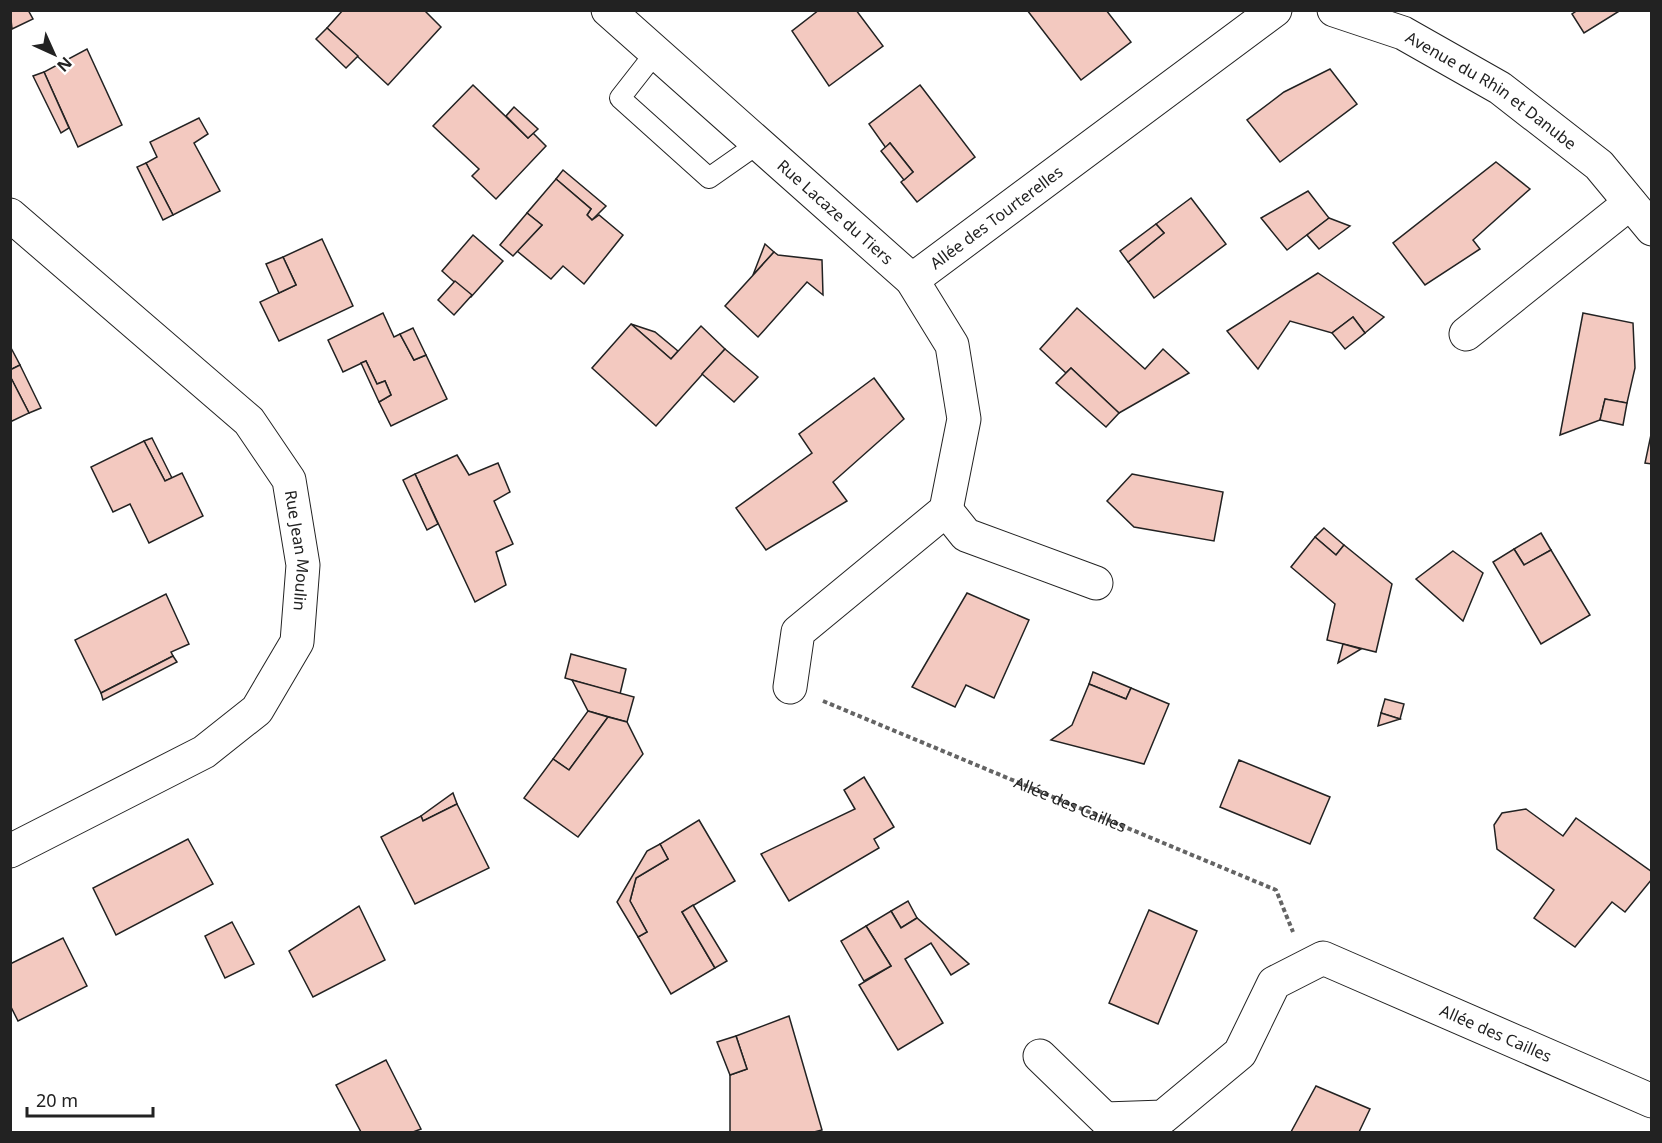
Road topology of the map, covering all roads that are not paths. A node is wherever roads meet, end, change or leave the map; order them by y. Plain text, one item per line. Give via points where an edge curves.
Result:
1 (608, 10) edge
2 (1275, 10) edge
3 (1334, 10) edge
4 (1408, 22) edge
5 (656, 52) junction
6 (759, 143) junction
7 (1645, 214) edge
8 (10, 215) edge
9 (912, 280) junction
10 (1466, 334) dead end
11 (946, 510) junction
12 (1096, 583) dead end
13 (790, 687) road end
14 (10, 851) edge
15 (1040, 1056) dead end
16 (1652, 1101) edge

1 - 5 street, Rue Lacaze du Tiers
2 - 9 street, Allée des Tourterelles
3 - 4 street, Avenue du Rhin et Danube
4 - 7 street, Avenue du Rhin et Danube via 1599,165
5 - 6 street, Rue Lacaze du Tiers
5 - 6 lane via 620,98 709,178
6 - 9 street, Rue Lacaze du Tiers
7 - 10 street, Avenue du Rhin et Danube
8 - 14 street, Rue Jean Moulin via 249,421 289,480 303,565 297,642 257,710 204,752
9 - 11 street, Allée des Tourterelles via 952,345 964,418
11 - 12 street via 966,535
11 - 13 street via 798,632
15 - 16 street, Allée des Cailles via 1105,1119 1163,1117 1240,1053 1274,983 1323,958

